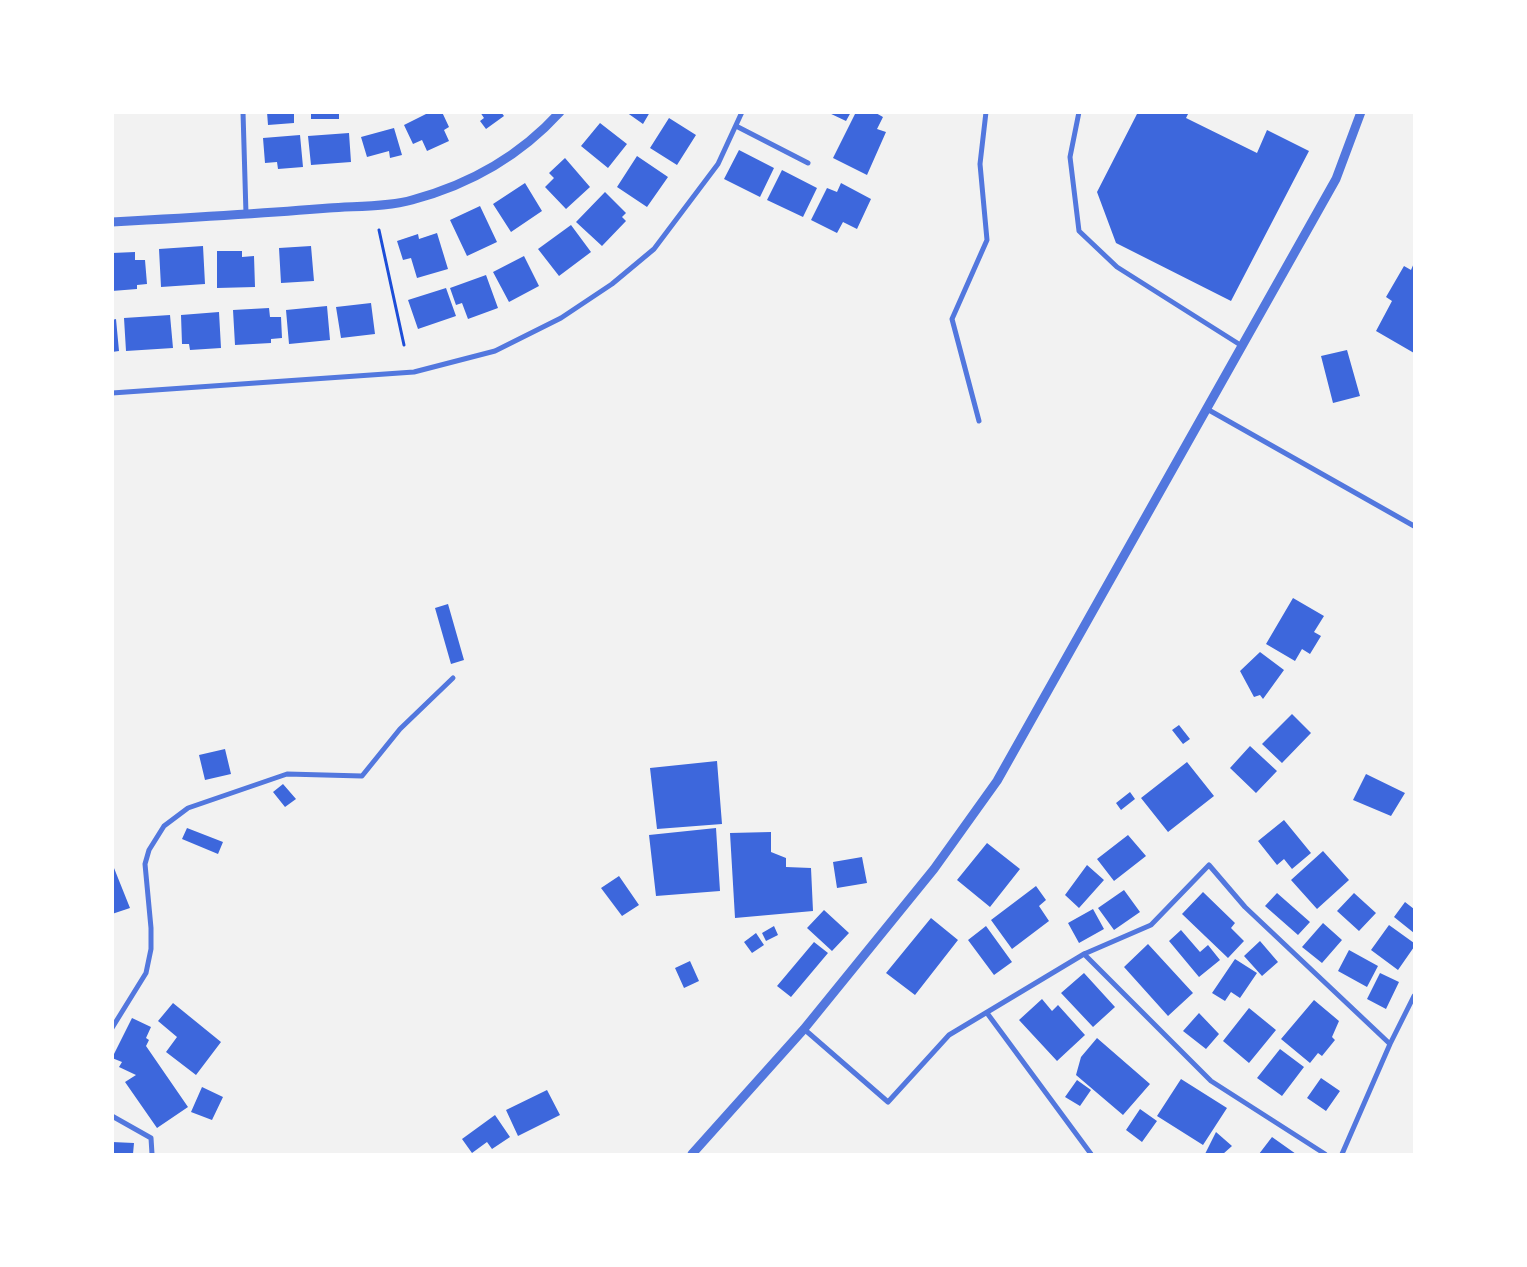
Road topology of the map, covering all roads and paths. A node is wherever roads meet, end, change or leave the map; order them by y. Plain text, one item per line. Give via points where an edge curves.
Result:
1 (243, 112) edge
2 (560, 112) edge
3 (742, 112) edge
4 (986, 112) edge
5 (1079, 112) edge
6 (1361, 112) edge
7 (736, 126) junction
8 (808, 162) dead end
9 (246, 214) junction
10 (112, 222) edge
11 (379, 230) dead end
12 (404, 345) dead end
13 (1243, 347) junction
14 (112, 393) edge
15 (1207, 409) junction
16 (979, 421) dead end
17 (1414, 526) edge
18 (453, 678) dead end
19 (1084, 954) junction
20 (1414, 996) edge
21 (987, 1012) junction
22 (112, 1028) edge
23 (804, 1029) junction
24 (1390, 1044) junction
25 (112, 1116) edge
26 (152, 1154) edge
27 (692, 1154) edge
28 (1091, 1154) edge
29 (1325, 1154) edge
30 (1342, 1154) edge

1 - 9 street
2 - 9 street via 517,151 449,189 410,201
3 - 7 street
4 - 16 street via 980,164 987,240 952,319
5 - 13 street via 1070,157 1079,231 1117,267
6 - 13 street via 1336,179
7 - 8 street
7 - 14 street via 718,164 654,249 612,284 561,318 495,351 414,372
9 - 10 street
11 - 12 path
13 - 15 street
15 - 17 street
15 - 23 street via 997,781 934,868
18 - 22 street via 400,729 362,776 288,774 188,808 164,826 149,850 145,864 151,928 146,973
19 - 21 street
19 - 24 street via 1151,925 1209,865 1245,907
19 - 29 street via 1211,1081
20 - 24 street
21 - 23 street via 949,1035 888,1102
21 - 28 street
23 - 27 street
24 - 30 street
25 - 26 street via 151,1138

